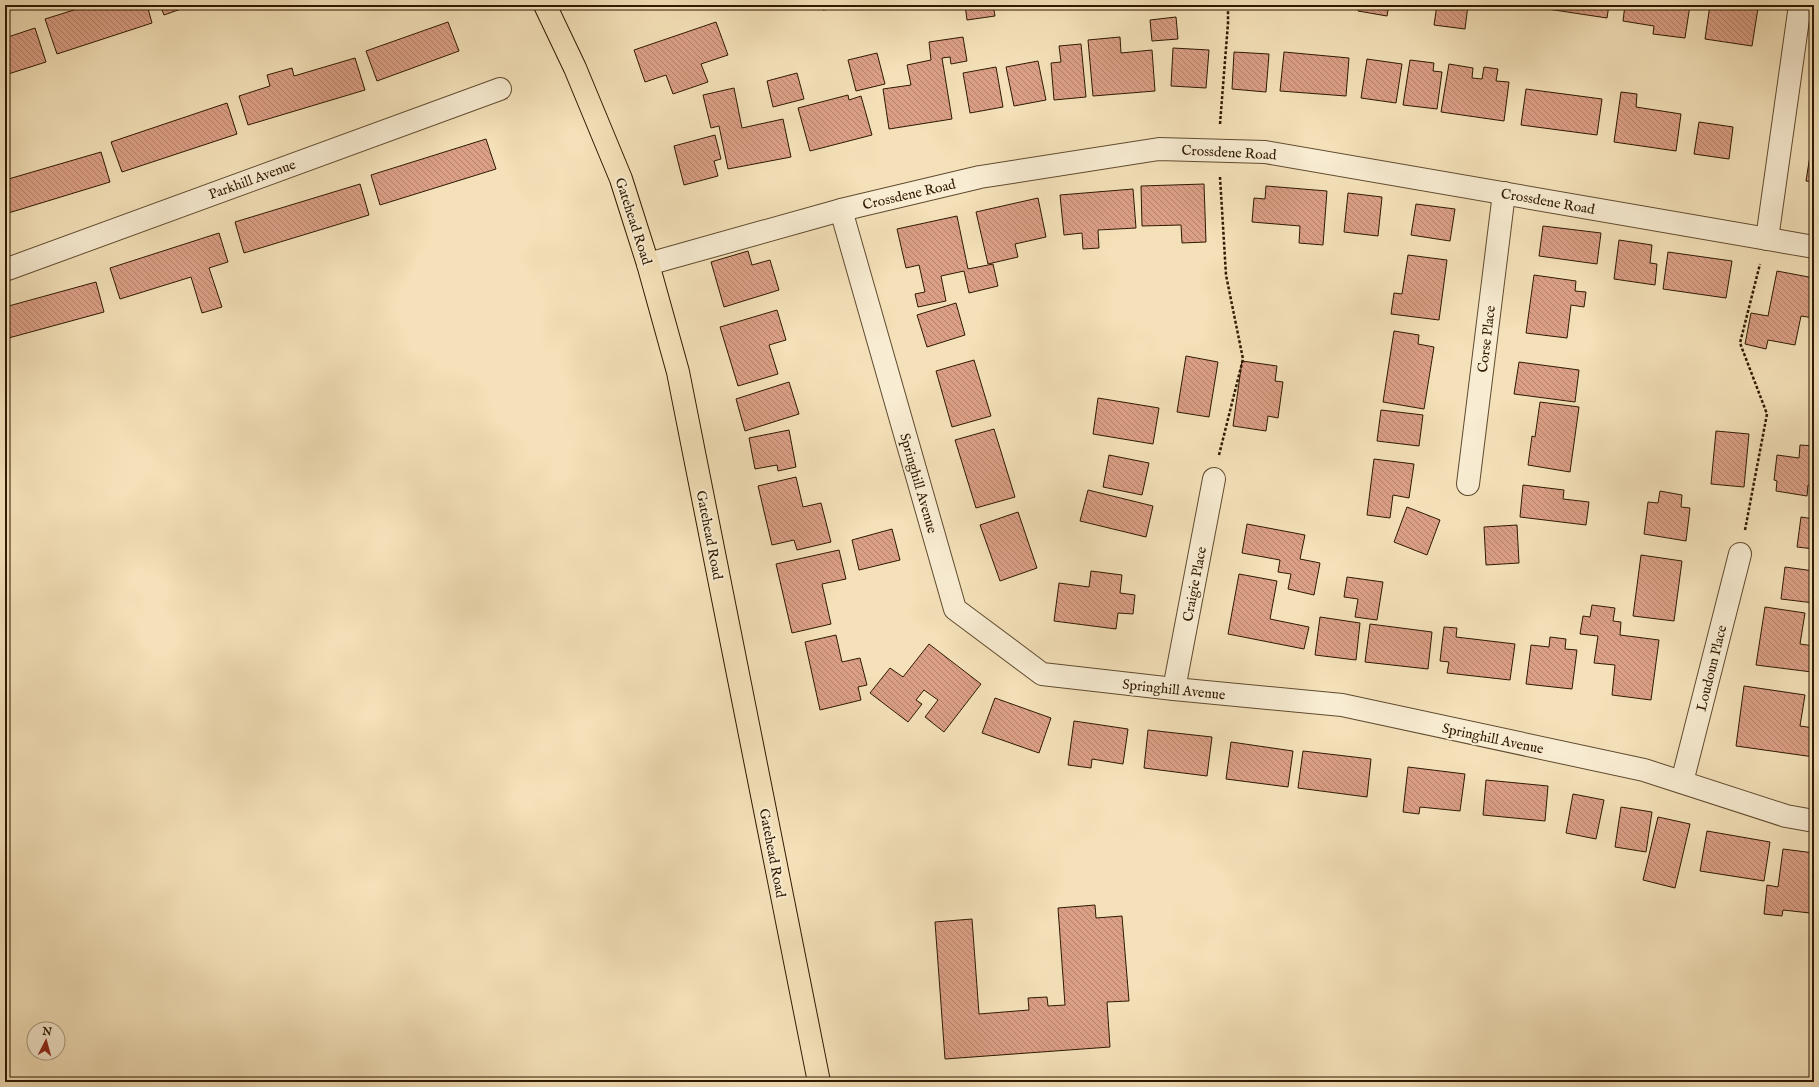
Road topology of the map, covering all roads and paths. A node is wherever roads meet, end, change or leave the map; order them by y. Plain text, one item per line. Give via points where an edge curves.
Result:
1 (545, 5) edge
2 (1228, 5) edge
3 (1800, 5) edge
4 (500, 89) dead end
5 (1218, 151) junction
6 (1504, 193) junction
7 (841, 210) junction
8 (1767, 239) junction
9 (1814, 247) edge
10 (648, 264) junction
11 (5, 270) edge
12 (1214, 479) joint
13 (1468, 484) dead end
14 (1740, 554) joint
15 (1174, 689) junction
16 (1682, 782) junction
17 (1814, 821) edge
18 (819, 1082) edge

1 - 10 main road, Gatehead Road via 575,68 621,179
2 - 5 path
3 - 8 street
4 - 11 street, Parkhill Avenue
5 - 6 street, Crossdene Road via 1265,152
5 - 7 street, Crossdene Road via 1159,149 995,175
5 - 12 path via 1226,275 1243,358
6 - 8 street, Crossdene Road
6 - 13 street, Corse Place
7 - 10 street, Crossdene Road
7 - 15 street, Springhill Avenue via 955,609 1042,674
8 - 9 street, Crossdene Road
8 - 14 path via 1740,344 1767,414
10 - 18 main road, Gatehead Road via 678,372
12 - 15 street, Craigie Place
14 - 16 street, Loudoun Place
15 - 16 street, Springhill Avenue via 1342,705 1644,770
16 - 17 street, Springhill Avenue via 1786,816

